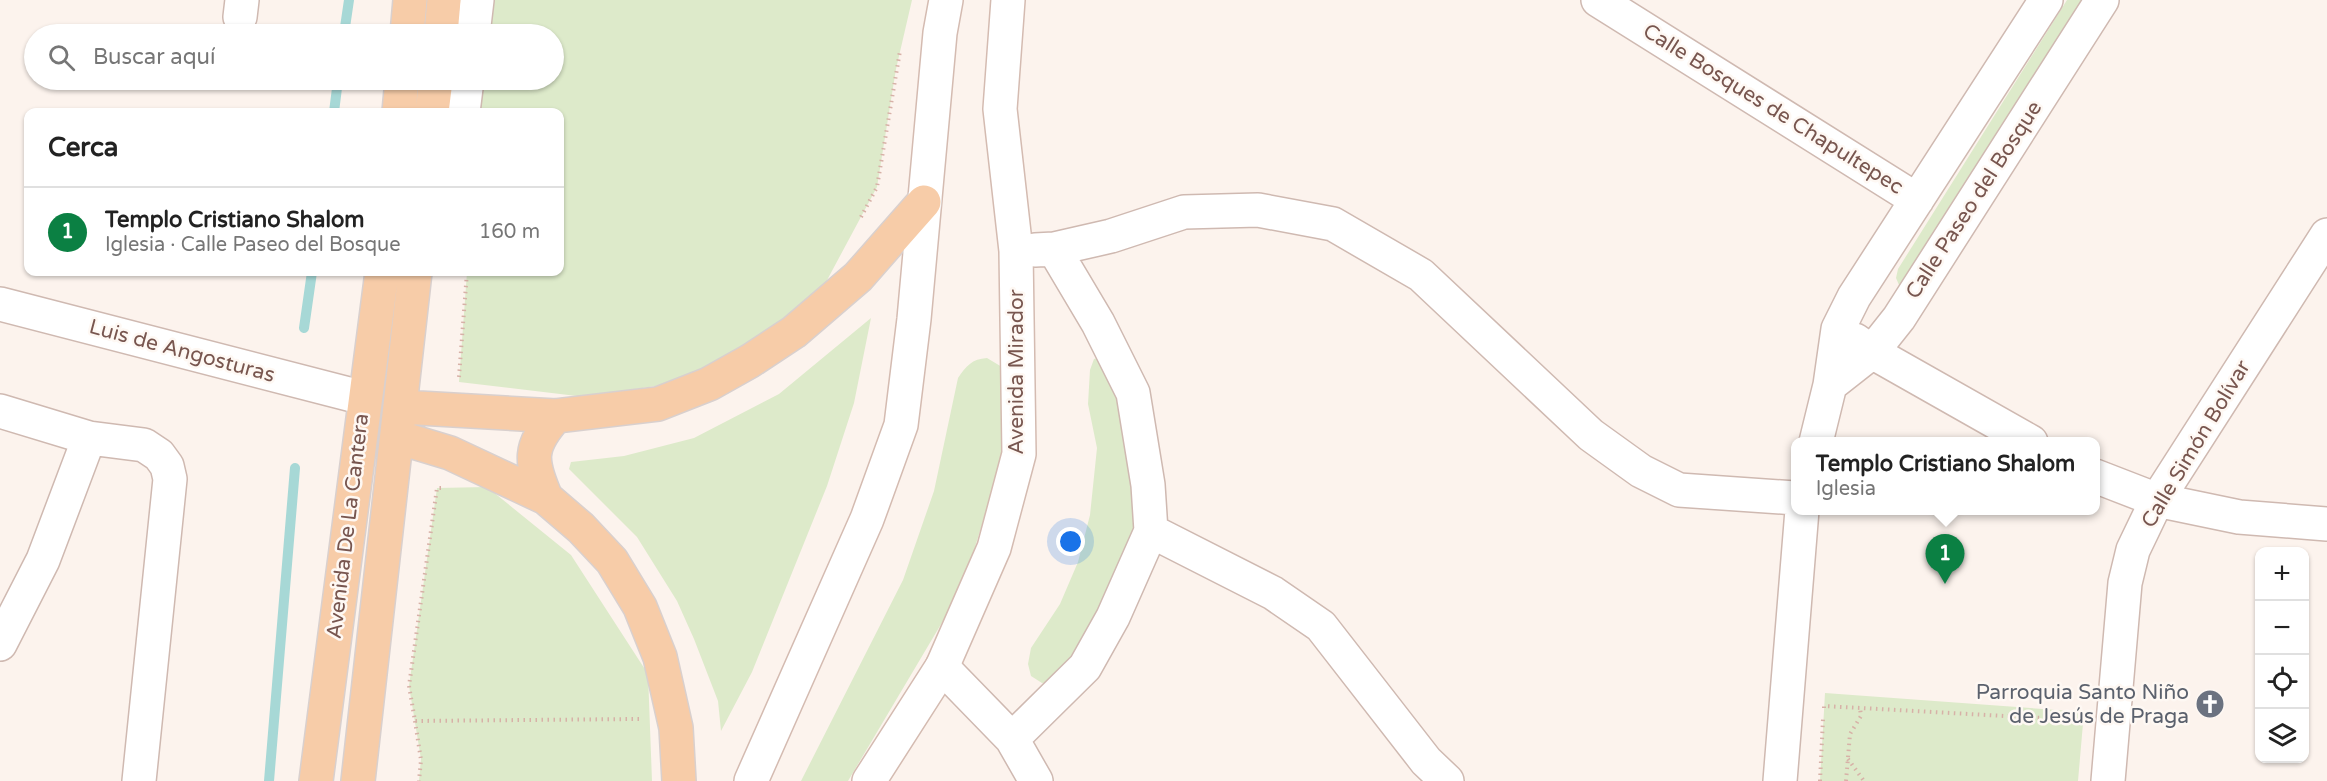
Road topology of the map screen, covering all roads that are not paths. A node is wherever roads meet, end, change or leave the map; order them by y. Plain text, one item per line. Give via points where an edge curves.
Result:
1 (410, 0) edge
2 (444, 0) edge
3 (477, 0) edge
4 (946, 0) edge
5 (1008, 0) edge
6 (1598, 0) edge
7 (2046, 0) edge
8 (2102, 0) edge
9 (408, 24) edge
10 (442, 24) edge
11 (474, 24) edge
12 (401, 90) edge
13 (435, 90) edge
14 (466, 90) edge
15 (399, 108) edge
16 (432, 108) edge
17 (464, 108) edge
18 (1917, 200) junction
19 (924, 202) junction
20 (2327, 235) edge
21 (1054, 249) junction
22 (1016, 251) junction
23 (381, 276) edge
24 (415, 276) edge
25 (0, 304) edge
26 (1838, 329) junction
27 (1872, 352) junction
28 (1830, 385) junction
29 (364, 399) junction
30 (0, 411) edge
31 (556, 416) junction
32 (399, 422) junction
33 (1817, 437) edge
34 (2024, 437) edge
35 (89, 438) junction
36 (2100, 478) edge
37 (546, 498) junction
38 (1791, 498) edge
39 (2157, 500) junction
40 (1802, 515) edge
41 (2327, 524) edge
42 (1151, 531) junction
43 (0, 644) edge
44 (942, 667) junction
45 (1012, 739) junction
46 (139, 781) edge
47 (316, 781) edge
48 (358, 781) edge
49 (680, 781) edge
50 (751, 781) edge
51 (869, 781) edge
52 (1036, 781) edge
53 (1446, 781) edge
54 (1780, 781) edge
55 (2108, 781) edge

1 - 9 main road
2 - 10 main road
3 - 11 street
4 - 19 street
5 - 22 street, Avenida Mirador via 1000,109
6 - 18 street, Calle Bosques de Chapultepec
7 - 18 street
8 - 27 street, Calle Paseo del Bosque via 1899,318
12 - 15 main road
13 - 16 main road
14 - 17 street
18 - 26 street via 1854,297
19 - 31 main road via 858,277 794,332 750,361 709,384 658,404
19 - 50 street via 901,425 867,519
20 - 39 street, Calle Simón Bolívar
21 - 22 street
21 - 38 street via 1111,236 1184,212 1258,210 1334,224 1421,275 1591,435 1641,471 1679,490
21 - 42 street via 1133,393
22 - 44 street, Avenida Mirador via 1019,454 994,548
23 - 29 main road, Avenida De La Cantera
24 - 32 main road, Avenida De La Cantera
25 - 29 street, Luis de Angosturas
26 - 27 street
26 - 28 street
27 - 28 street, Calle Paseo del Bosque
27 - 34 street
28 - 33 street
29 - 47 main road, Avenida De La Cantera
30 - 35 street
31 - 32 main road
31 - 37 main road via 541,433 535,448 536,475
32 - 37 main road via 450,453
32 - 48 main road, Avenida De La Cantera
35 - 43 street via 43,560
35 - 46 street via 144,444 159,455 170,479
36 - 39 street
37 - 49 main road via 612,561 640,607 663,667 676,728
39 - 41 street via 2240,518
39 - 55 street, Calle Simón Bolívar via 2133,550 2125,583
40 - 54 street
42 - 45 street via 1113,617 1085,667
42 - 53 street via 1273,593 1321,626 1426,761
44 - 45 street
44 - 51 street, Avenida Mirador
45 - 52 street

